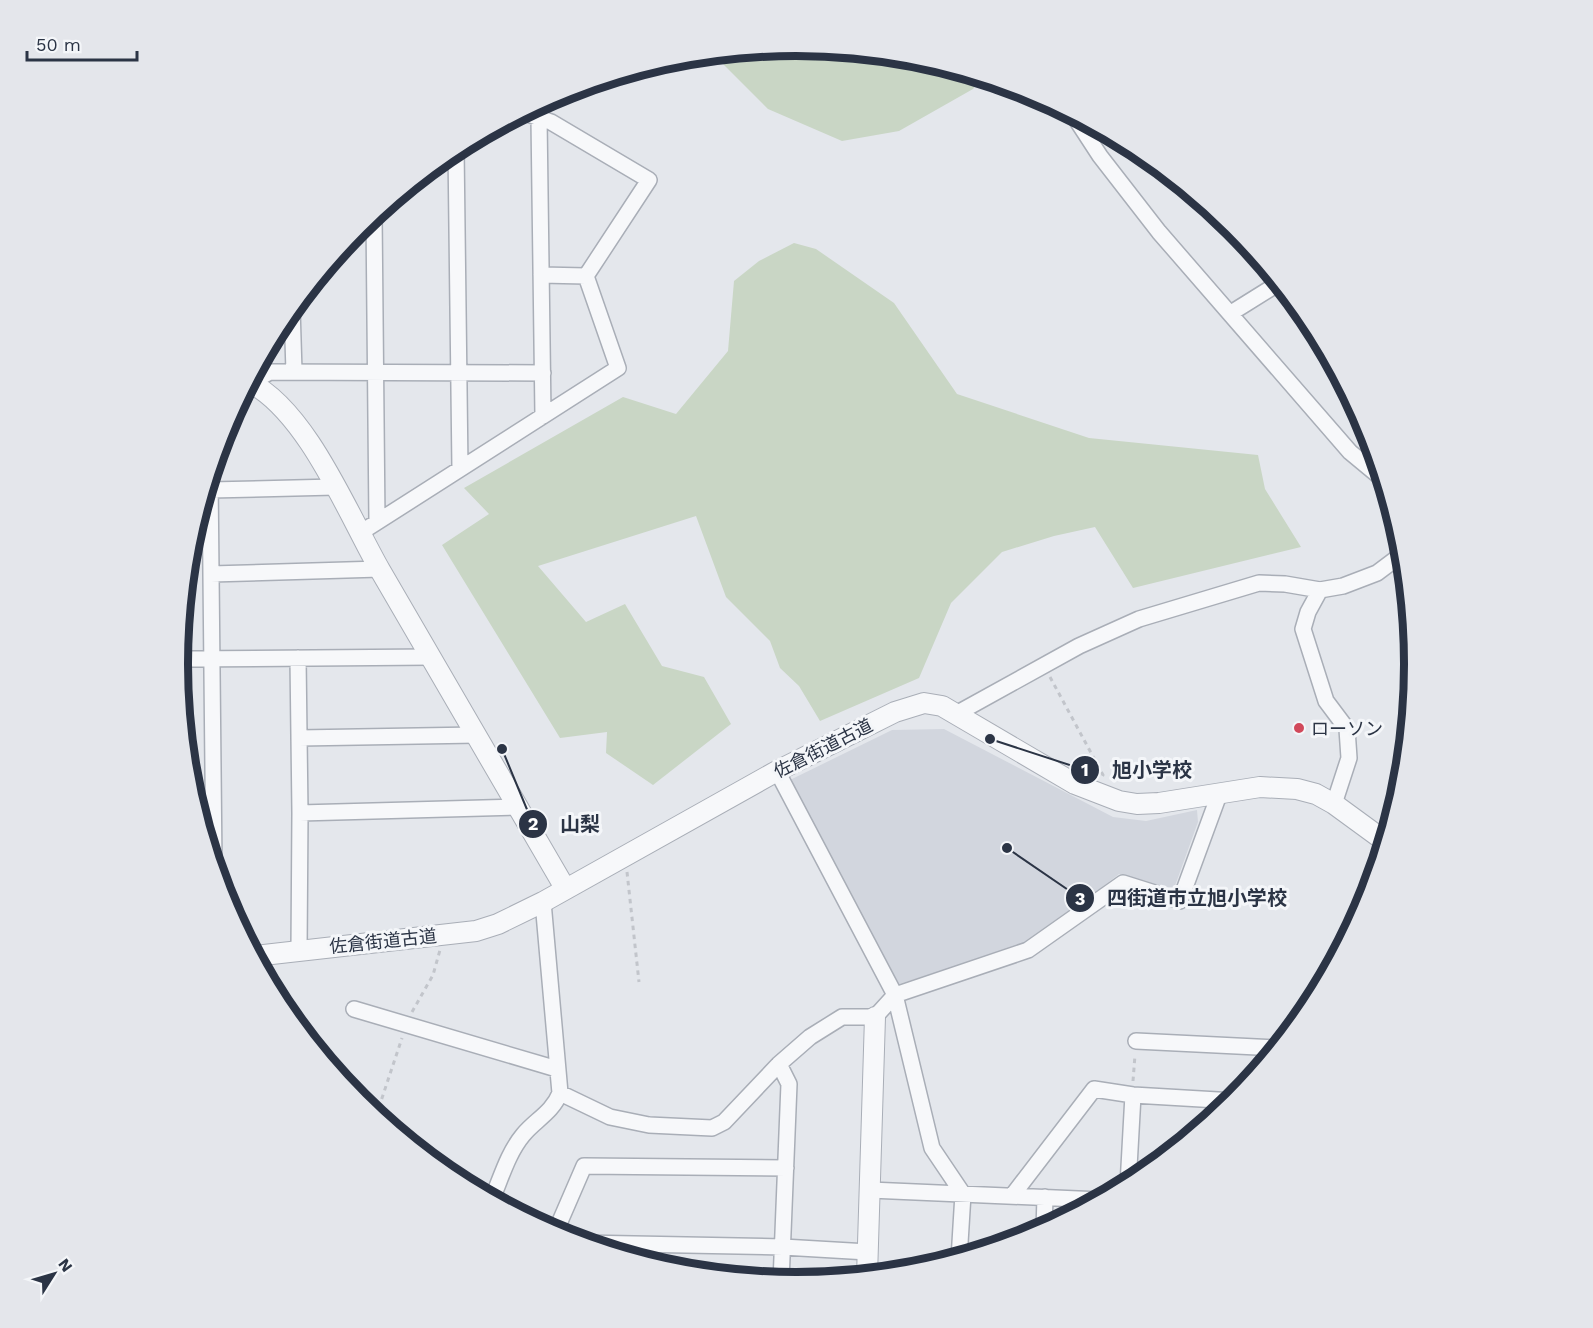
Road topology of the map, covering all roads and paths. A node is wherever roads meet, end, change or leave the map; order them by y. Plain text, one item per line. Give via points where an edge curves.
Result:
1 (532, 116) edge
2 (539, 118) junction
3 (1080, 126) edge
4 (456, 159) edge
5 (374, 226) edge
6 (541, 275) junction
7 (586, 276) junction
8 (1273, 287) edge
9 (1231, 313) junction
10 (293, 324) edge
11 (294, 372) junction
12 (376, 373) junction
13 (459, 373) junction
14 (543, 373) junction
15 (261, 377) edge
16 (256, 386) edge
17 (543, 416) junction
18 (460, 469) junction
19 (1374, 472) edge
20 (216, 483) edge
21 (335, 487) junction
22 (210, 503) edge
23 (377, 522) junction
24 (360, 533) junction
25 (1395, 559) edge
26 (380, 569) junction
27 (211, 574) junction
28 (1320, 590) junction
29 (432, 657) junction
30 (298, 658) junction
31 (188, 659) edge
32 (212, 659) junction
33 (1044, 665) junction
34 (956, 714) junction
35 (477, 735) junction
36 (299, 738) junction
37 (777, 771) junction
38 (1094, 792) junction
39 (1220, 792) junction
40 (1334, 804) junction
41 (518, 807) junction
42 (300, 813) junction
43 (1379, 837) edge
44 (214, 838) edge
45 (626, 855) junction
46 (565, 888) junction
47 (543, 902) junction
48 (440, 935) junction
49 (299, 950) junction
50 (263, 955) edge
51 (639, 982) dead end
52 (895, 995) junction
53 (354, 1009) dead end
54 (875, 1017) junction
55 (406, 1024) junction
56 (1137, 1041) joint
57 (1268, 1048) edge
58 (779, 1064) junction
59 (556, 1069) junction
60 (560, 1093) junction
61 (1133, 1095) junction
62 (1216, 1104) edge
63 (379, 1106) edge
64 (786, 1168) junction
65 (1129, 1174) edge
66 (870, 1190) junction
67 (495, 1193) edge
68 (963, 1194) junction
69 (1012, 1196) junction
70 (1045, 1197) junction
71 (1086, 1199) edge
72 (1044, 1219) edge
73 (559, 1224) edge
74 (612, 1244) edge
75 (783, 1247) junction
76 (959, 1250) edge
77 (868, 1252) junction
78 (867, 1268) edge
79 (782, 1272) edge

1 - 2 street
2 - 6 street
2 - 7 street via 649,180
3 - 9 street via 1159,232
4 - 13 street
5 - 12 street
6 - 7 street
6 - 14 street
7 - 17 street via 618,368
8 - 9 street
9 - 19 street via 1350,452
10 - 11 street
11 - 12 street
11 - 15 street via 270,372
12 - 13 street
12 - 23 street
13 - 14 street
13 - 18 street
14 - 17 street
16 - 21 street via 297,424
17 - 18 street
18 - 23 street
20 - 21 street
21 - 24 street
22 - 27 street
23 - 24 street
24 - 26 street
25 - 28 street via 1377,573
26 - 27 street
26 - 29 street
27 - 32 street
28 - 33 street via 1259,583 1139,619
28 - 40 street via 1303,629 1326,701 1347,729 1349,758
29 - 30 street
29 - 35 street
30 - 32 street
30 - 36 street
31 - 32 street
32 - 44 street
33 - 34 street
33 - 38 path via 1103,775
34 - 37 street, 佐倉街道古道 via 942,706 909,706
34 - 38 street, 佐倉街道古道
35 - 36 street
35 - 41 street
36 - 42 street
37 - 45 street, 佐倉街道古道
37 - 52 street
38 - 39 street, 佐倉街道古道 via 1137,804
39 - 40 street, 佐倉街道古道 via 1279,787 1316,794
39 - 52 street via 1180,901 1123,883 1028,950
40 - 43 street, 佐倉街道古道
41 - 42 street
41 - 46 street
42 - 49 street
45 - 46 street, 佐倉街道古道
45 - 51 path
46 - 47 street, 佐倉街道古道
47 - 48 street, 佐倉街道古道 via 498,924
47 - 59 street
48 - 49 street, 佐倉街道古道
48 - 55 path via 440,954 433,975
49 - 50 street, 佐倉街道古道
52 - 54 street
52 - 68 street via 932,1148
53 - 55 street
54 - 58 street via 842,1017 810,1037
54 - 66 street
55 - 59 street
55 - 63 path
56 - 57 street
56 - 61 path
58 - 60 street via 724,1122 712,1128 649,1125 610,1117
58 - 64 street via 789,1084
59 - 60 street
60 - 67 street via 556,1103 523,1134
61 - 62 street
61 - 65 street
61 - 69 street via 1094,1089
64 - 73 street via 584,1166
64 - 75 street
66 - 68 street
66 - 77 street
68 - 69 street
68 - 76 street
69 - 70 street
70 - 71 street
70 - 72 street
74 - 75 street
75 - 77 street
75 - 79 street
77 - 78 street

